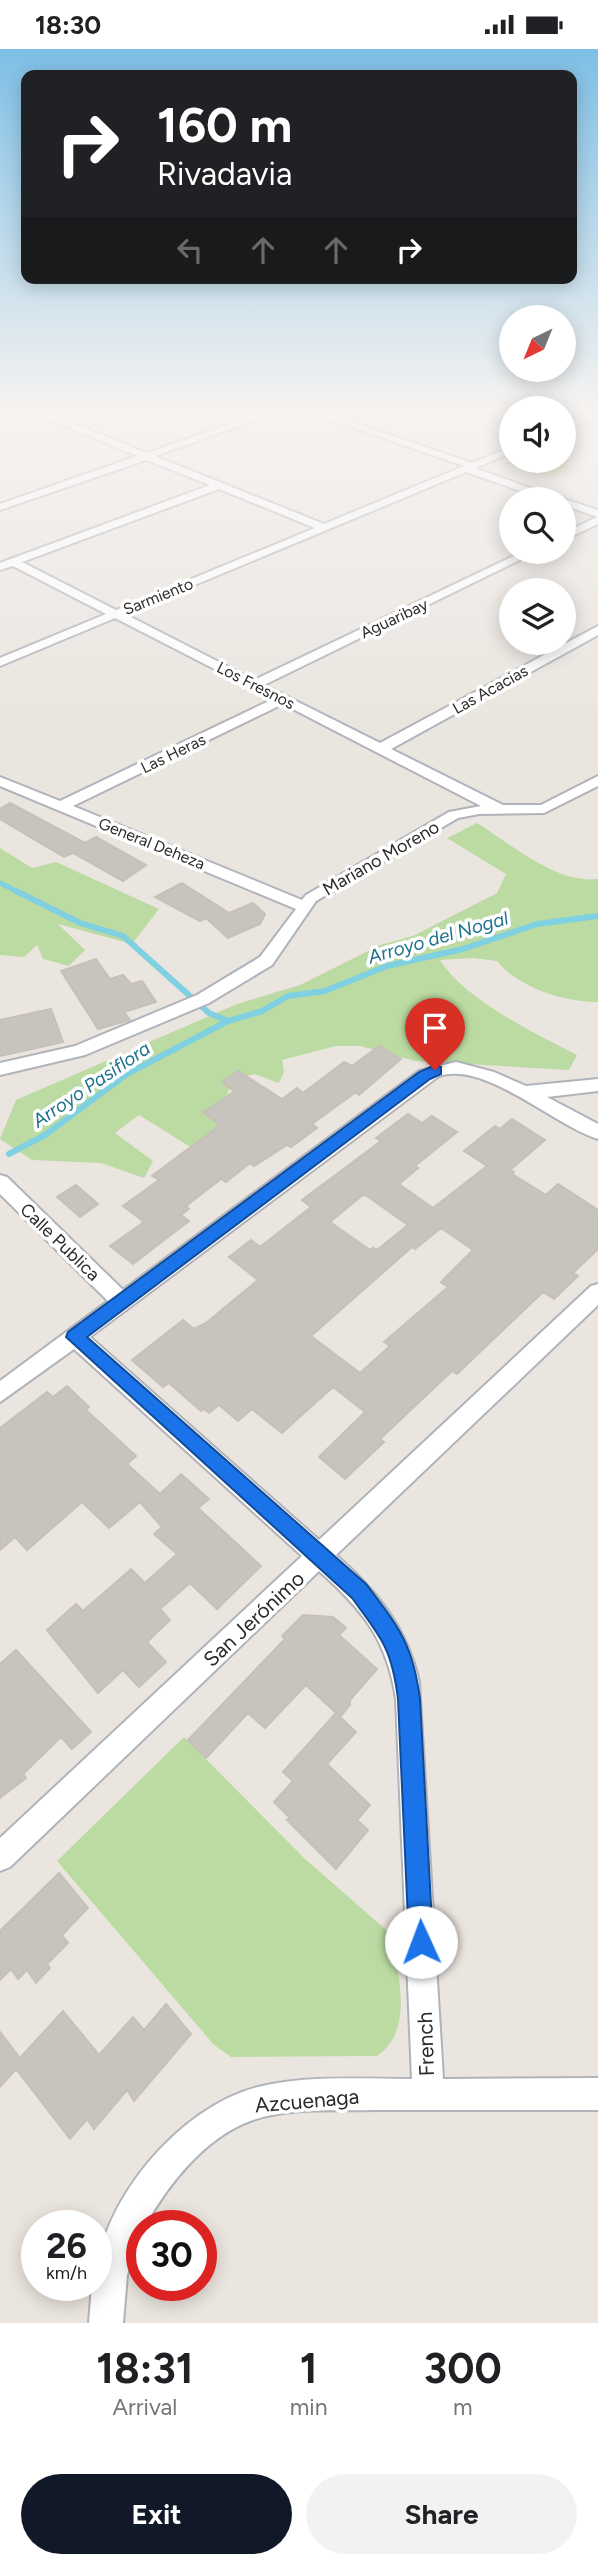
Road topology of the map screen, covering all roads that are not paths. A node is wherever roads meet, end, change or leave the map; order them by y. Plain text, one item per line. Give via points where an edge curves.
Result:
1 (141, 514) edge
2 (291, 514) edge
3 (359, 514) edge
4 (598, 520) edge
5 (325, 528) junction
6 (576, 531) edge
7 (6, 564) edge
8 (506, 564) edge
9 (115, 613) junction
10 (598, 631) edge
11 (0, 662) edge
12 (254, 684) junction
13 (284, 699) junction
14 (382, 748) junction
15 (598, 780) edge
16 (0, 781) edge
17 (583, 789) junction
18 (598, 796) edge
19 (61, 806) junction
20 (499, 809) junction
21 (303, 906) junction
22 (0, 1069) edge
23 (598, 1085) edge
24 (524, 1093) junction
25 (598, 1132) edge
26 (0, 1182) edge
27 (598, 1292) edge
28 (121, 1301) junction
29 (75, 1337) junction
30 (0, 1393) edge
31 (320, 1558) junction
32 (0, 1857) edge
33 (428, 2094) junction
34 (598, 2094) edge
35 (106, 2323) edge

1 - 7 street
2 - 5 street
3 - 5 street, Sarmiento
4 - 6 street
5 - 9 street, Sarmiento
7 - 9 street, Los Fresnos
8 - 12 street, Aguaribay
9 - 11 street, Sarmiento
9 - 12 street, Los Fresnos
10 - 14 street, Las Acacias
12 - 13 street, Los Fresnos
13 - 14 street, Los Fresnos
13 - 19 street, Las Heras
14 - 20 street, Los Fresnos
15 - 17 street, Mariano Moreno
16 - 19 street, General Deheza
17 - 18 street
17 - 20 street, Mariano Moreno via 544,809
19 - 21 street, General Deheza
20 - 21 street, Mariano Moreno via 454,815
21 - 22 street, Mariano Moreno via 266,961 195,1002 79,1051
23 - 24 street
24 - 25 street
24 - 28 street via 463,1069 425,1075
26 - 28 street, Calle Publica
27 - 31 street, San Jerónimo
28 - 29 street
29 - 30 street
29 - 31 street, French
31 - 32 street, San Jerónimo
31 - 33 street, French via 379,1615 405,1664
33 - 34 street, Azcuenaga
33 - 35 street, Azcuenaga via 306,2096 245,2106 198,2136 169,2162 124,2230 110,2275

